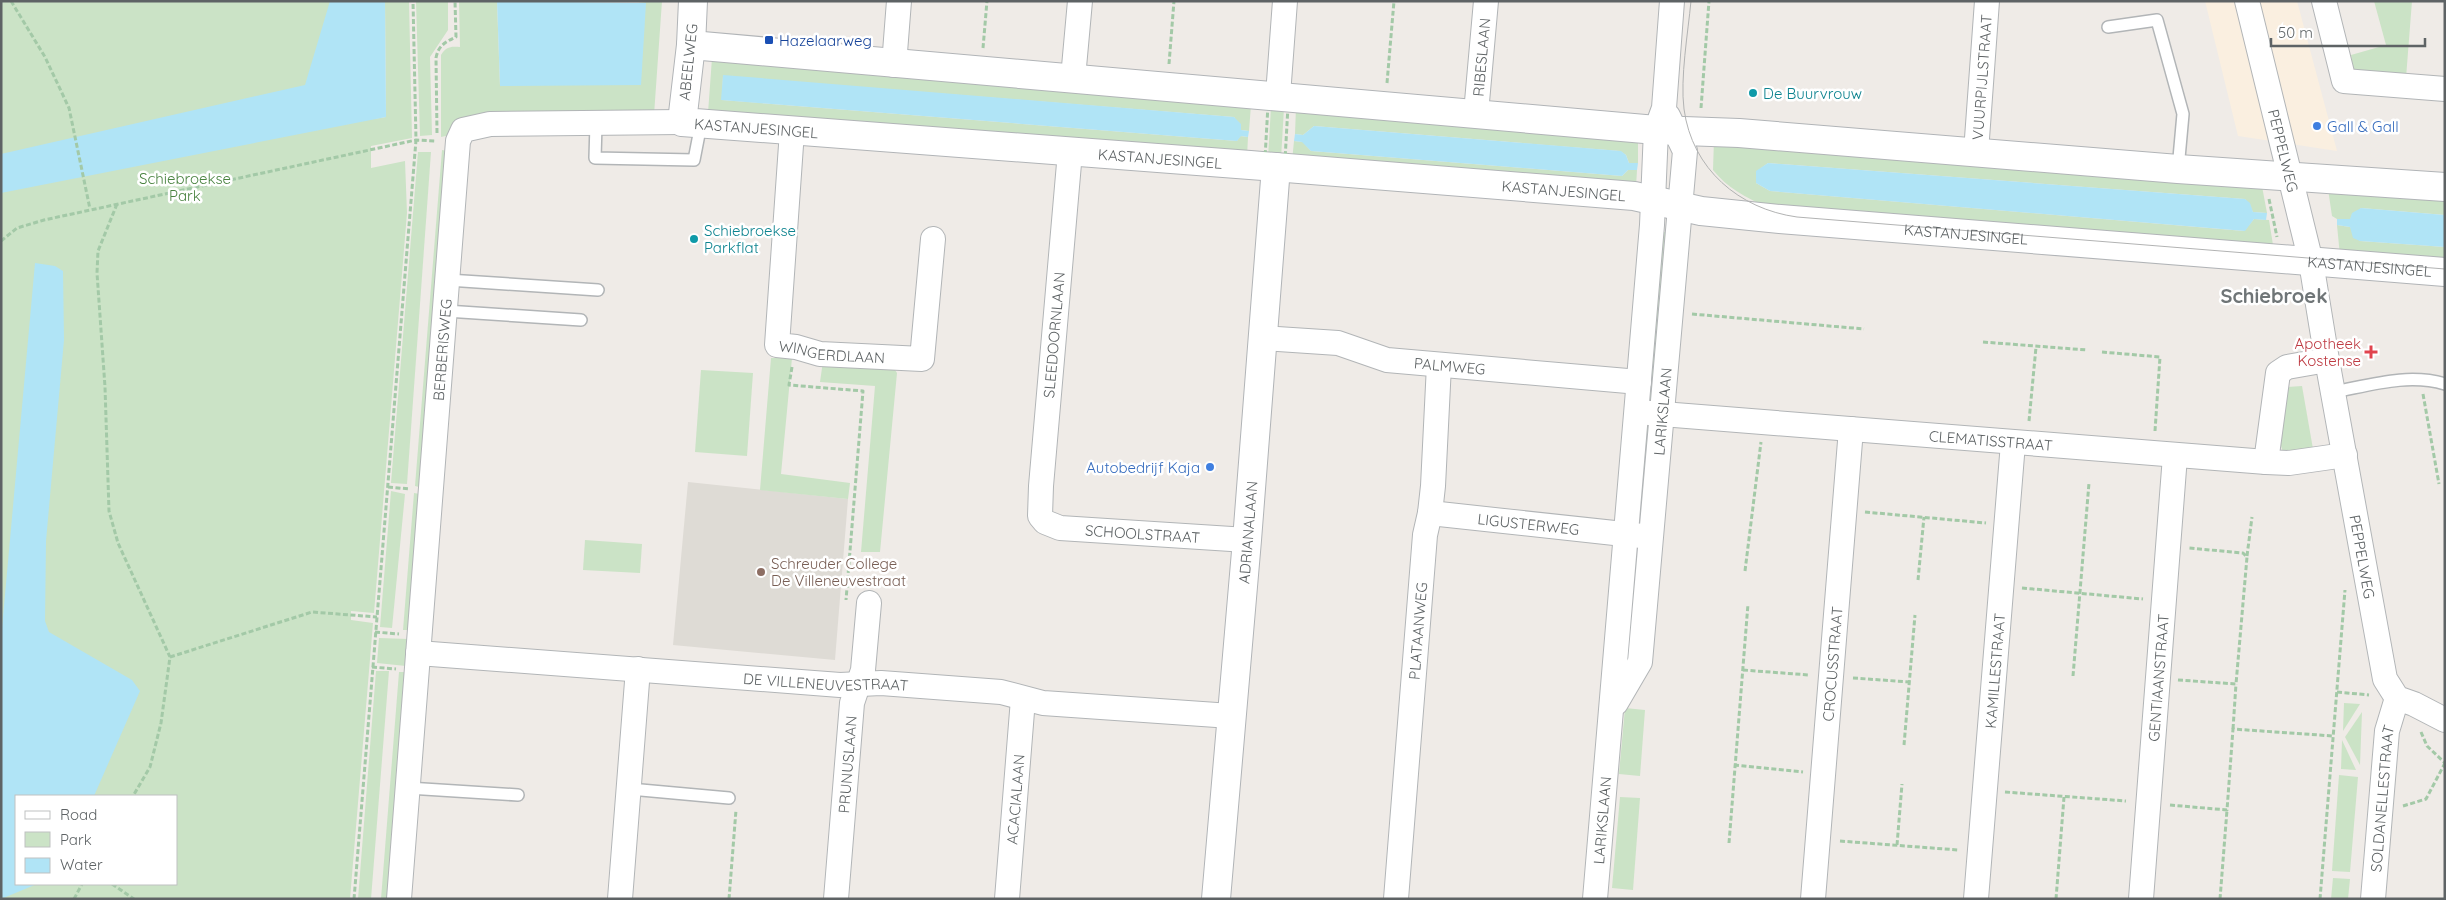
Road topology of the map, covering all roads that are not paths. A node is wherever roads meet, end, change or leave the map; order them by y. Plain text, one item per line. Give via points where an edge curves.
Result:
1 (693, 1) edge
2 (899, 1) edge
3 (1080, 1) edge
4 (1286, 1) edge
5 (1486, 1) edge
6 (1672, 1) edge
7 (1987, 1) edge
8 (2247, 1) edge
9 (2324, 1) edge
10 (2108, 27) dead end
11 (691, 45) junction
12 (894, 65) junction
13 (1073, 78) junction
14 (2445, 89) edge
15 (1278, 102) junction
16 (1476, 113) junction
17 (692, 123) junction
18 (596, 124) junction
19 (1673, 125) junction
20 (792, 131) junction
21 (1070, 152) junction
22 (1976, 152) junction
23 (1275, 162) junction
24 (2178, 169) junction
25 (2278, 175) junction
26 (2445, 187) edge
27 (1652, 200) junction
28 (1679, 207) junction
29 (933, 240) dead end
30 (2311, 262) junction
31 (2445, 272) edge
32 (448, 280) junction
33 (598, 290) dead end
34 (446, 311) junction
35 (580, 320) dead end
36 (1262, 338) junction
37 (2327, 360) junction
38 (1439, 365) junction
39 (1639, 382) junction
40 (2445, 384) edge
41 (2334, 392) junction
42 (1637, 412) junction
43 (1660, 414) junction
44 (1851, 429) junction
45 (2020, 443) junction
46 (2164, 455) junction
47 (2345, 455) junction
48 (2266, 462) junction
49 (1430, 513) junction
50 (1042, 519) joint
51 (1627, 533) junction
52 (1650, 537) junction
53 (1247, 540) junction
54 (869, 603) dead end
55 (418, 653) junction
56 (638, 669) junction
57 (858, 684) junction
58 (1023, 699) junction
59 (2394, 705) junction
60 (1610, 713) junction
61 (1231, 716) junction
62 (2445, 720) edge
63 (408, 788) junction
64 (630, 789) junction
65 (518, 795) dead end
66 (729, 798) road end
67 (399, 899) edge
68 (620, 899) edge
69 (836, 899) edge
70 (1007, 899) edge
71 (1216, 899) edge
72 (1396, 899) edge
73 (1595, 899) edge
74 (1813, 899) edge
75 (1976, 899) edge
76 (2140, 899) edge
77 (2373, 899) edge

1 - 11 street, ABEELWEG
2 - 12 street
3 - 13 street
4 - 15 street
5 - 16 street, RIBESLAAN
6 - 19 street, LARIKSLAAN
7 - 22 street, VUURPIJLSTRAAT
8 - 25 street, PEPPELWEG
9 - 14 street via 2344,81
10 - 24 lane via 2157,20 2183,114
11 - 12 street
11 - 17 street, ABEELWEG
12 - 13 street
13 - 15 street
15 - 16 street via 1333,102
16 - 19 street
17 - 18 street, BERBERISWEG
17 - 18 lane via 694,160 595,158
17 - 20 street, KASTANJESINGEL
18 - 32 street, BERBERISWEG via 490,124 463,130 458,141
19 - 22 street
19 - 27 street, LARIKSLAAN
19 - 28 street, LARIKSLAAN via 1684,151
20 - 21 street, KASTANJESINGEL
20 - 29 street, WINGERDLAAN via 777,346 820,354 922,359
21 - 23 street, KASTANJESINGEL
21 - 50 street, SLEEDOORNLAAN via 1039,502
22 - 24 street
23 - 27 street, KASTANJESINGEL
23 - 36 street, ADRIANALAAN
24 - 25 street
25 - 26 street
25 - 30 street, PEPPELWEG
27 - 28 street, KASTANJESINGEL
27 - 39 street, LARIKSLAAN
28 - 30 street, KASTANJESINGEL via 1780,219
28 - 43 street, LARIKSLAAN
30 - 31 street, KASTANJESINGEL
30 - 37 street, PEPPELWEG
32 - 33 lane
32 - 34 street, BERBERISWEG
34 - 35 lane
34 - 55 street, BERBERISWEG
36 - 38 street, PALMWEG via 1338,343 1378,359
36 - 53 street, ADRIANALAAN
37 - 41 street, PEPPELWEG
37 - 48 street via 2287,367 2278,373
38 - 39 street, PALMWEG
38 - 49 street, PLATAANWEG
39 - 42 street, LARIKSLAAN
40 - 41 lane via 2409,378
41 - 47 street, PEPPELWEG
42 - 43 street, CLEMATISSTRAAT
42 - 51 street, LARIKSLAAN
43 - 44 street, CLEMATISSTRAAT
43 - 52 street, LARIKSLAAN
44 - 45 street, CLEMATISSTRAAT
44 - 74 street, CROCUSSTRAAT
45 - 46 street, CLEMATISSTRAAT
45 - 75 street, KAMILLESTRAAT via 2001,586
46 - 48 street, CLEMATISSTRAAT
46 - 76 street, GENTIAANSTRAAT via 2168,547
47 - 48 street, CLEMATISSTRAAT via 2289,463
47 - 59 street, PEPPELWEG via 2381,663
49 - 51 street, LIGUSTERWEG
49 - 72 street, PLATAANWEG via 1425,535
50 - 53 street, SCHOOLSTRAAT via 1060,528
51 - 52 street, LIGUSTERWEG
51 - 60 street, LARIKSLAAN
52 - 60 street, LARIKSLAAN via 1640,662
53 - 61 street, ADRIANALAAN
54 - 57 street, PRUNUSLAAN via 863,670
55 - 56 street, DE VILLENEUVESTRAAT
55 - 63 street, BERBERISWEG
56 - 57 street, DE VILLENEUVESTRAAT
56 - 64 street
57 - 58 street, DE VILLENEUVESTRAAT via 881,682 1001,692
57 - 69 street, PRUNUSLAAN via 852,703
58 - 61 street, DE VILLENEUVESTRAAT
58 - 70 street, ACACIALAAN
59 - 62 street via 2414,704
59 - 77 street, SOLDANELLESTRAAT via 2387,731
60 - 73 street, LARIKSLAAN
61 - 71 street, ADRIANALAAN
63 - 65 lane
63 - 67 street, BERBERISWEG
64 - 66 lane
64 - 68 street

